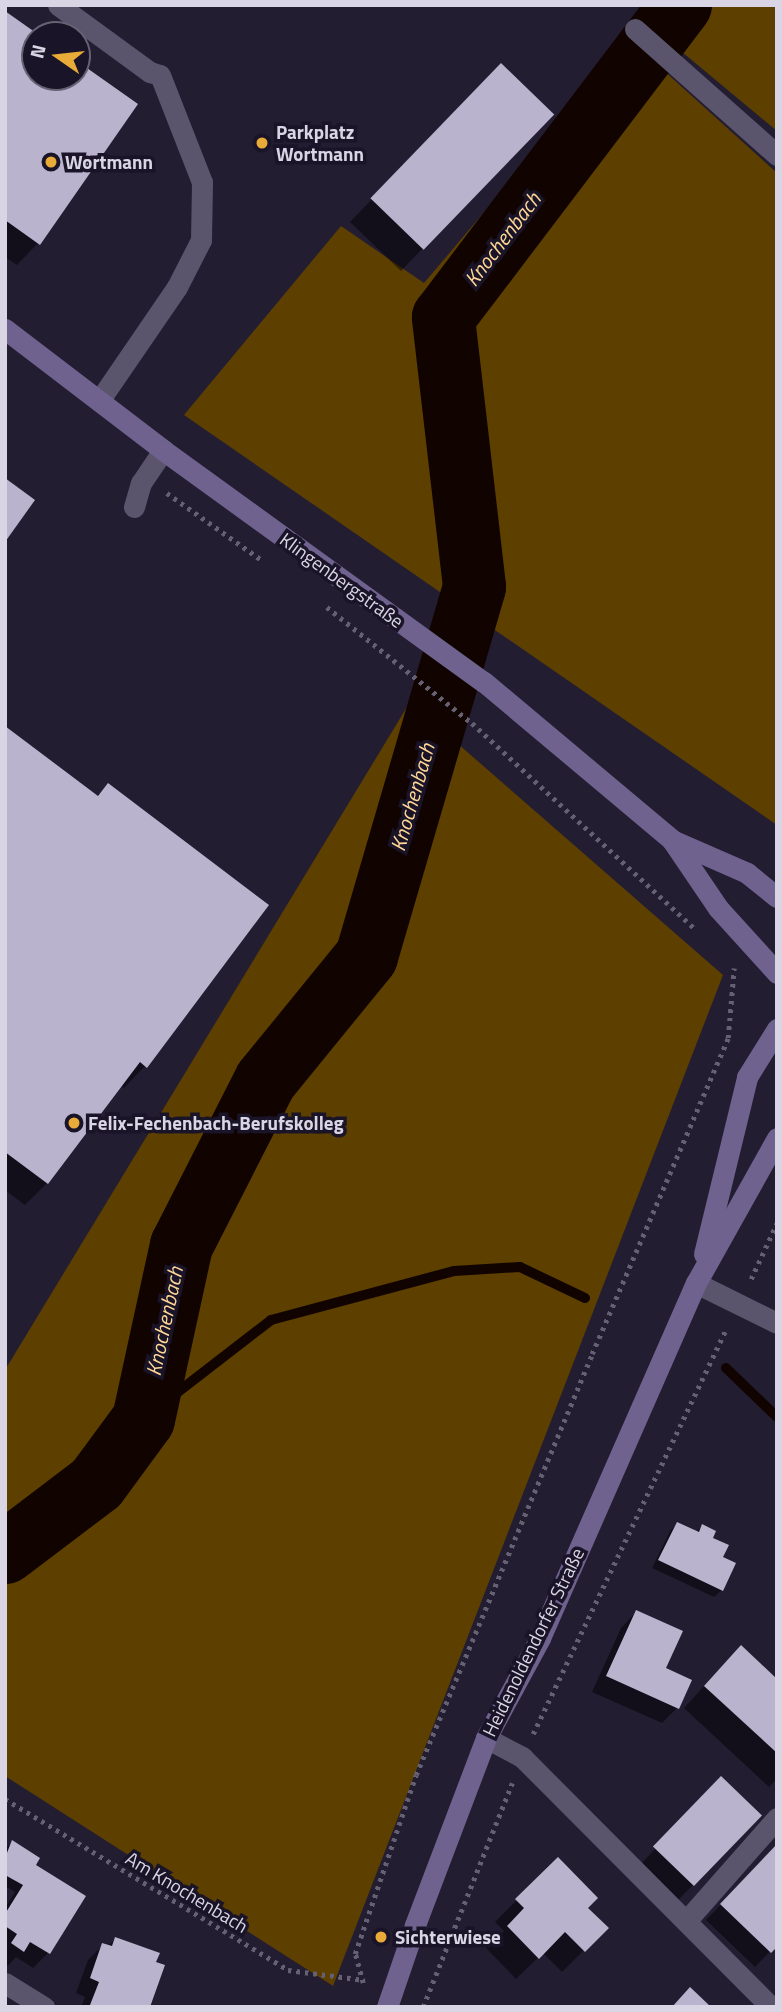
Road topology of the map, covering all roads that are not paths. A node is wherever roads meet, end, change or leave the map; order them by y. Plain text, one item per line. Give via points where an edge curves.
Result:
1 (58, 5) edge
2 (635, 29) dead end
3 (777, 155) edge
4 (5, 329) edge
5 (99, 401) junction
6 (163, 450) junction
7 (134, 507) dead end
8 (672, 840) junction
9 (777, 897) edge
10 (777, 973) edge
11 (777, 1029) edge
12 (777, 1138) edge
13 (696, 1283) junction
14 (777, 1323) edge
15 (486, 1738) junction
16 (777, 1818) edge
17 (687, 1920) junction
18 (5, 1983) edge
19 (44, 2007) edge
20 (387, 2007) edge
21 (771, 2007) edge

1 - 5 street via 160,75 202,182 201,240 177,287
2 - 3 street
4 - 5 street, Klingenbergstraße
5 - 6 street, Klingenbergstraße
6 - 7 street via 141,482
6 - 8 street, Klingenbergstraße via 484,682
8 - 9 street, Klingenbergstraße via 747,873
8 - 10 street, Klingenbergstraße via 719,908
11 - 13 street, Heidenoldendorfer Straße via 747,1077
12 - 13 street, Heidenoldendorfer Straße
13 - 14 street
13 - 15 street, Heidenoldendorfer Straße via 540,1637
15 - 17 street via 522,1757 607,1846
15 - 20 street, Heidenoldendorfer Straße
16 - 17 street
17 - 21 street
18 - 19 street

